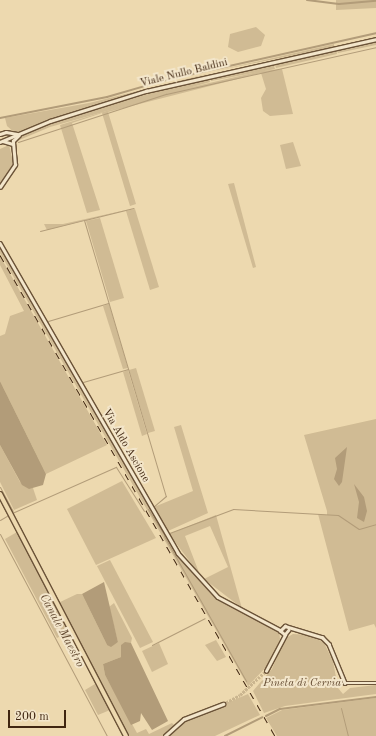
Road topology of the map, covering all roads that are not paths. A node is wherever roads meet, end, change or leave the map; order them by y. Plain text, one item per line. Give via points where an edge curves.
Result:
1 (376, 39) edge
2 (24, 131) junction
3 (6, 132) junction
4 (0, 134) edge
5 (17, 134) junction
6 (6, 139) junction
7 (1, 141) edge
8 (14, 145) junction
9 (0, 187) edge
10 (0, 243) edge
11 (0, 494) edge
12 (281, 628) junction
13 (289, 630) junction
14 (301, 632) junction
15 (281, 634) junction
16 (286, 634) junction
17 (280, 640) junction
18 (266, 671) tunnel mouth
19 (376, 683) edge
20 (223, 704) tunnel mouth
21 (126, 736) edge
22 (165, 736) edge

1 - 2 street, Viale Nullo Baldini via 171,85
2 - 5 street, Viale Nullo Baldini
2 - 8 street via 15,138
3 - 4 street
3 - 5 street
3 - 6 street
5 - 6 street, Viale Nullo Baldini
6 - 7 street, Viale Nullo Baldini
7 - 8 street
8 - 9 street via 15,165
10 - 12 street, Via Aldo Ascione via 166,534 186,564 218,597 270,625
11 - 21 main road
12 - 13 street, Via Aldo Ascione
12 - 15 street
13 - 14 street
13 - 16 street
14 - 16 street
14 - 19 street via 317,635 329,644 340,676 349,685
15 - 16 street
15 - 17 street
16 - 17 street
17 - 18 street
20 - 22 street via 184,719

